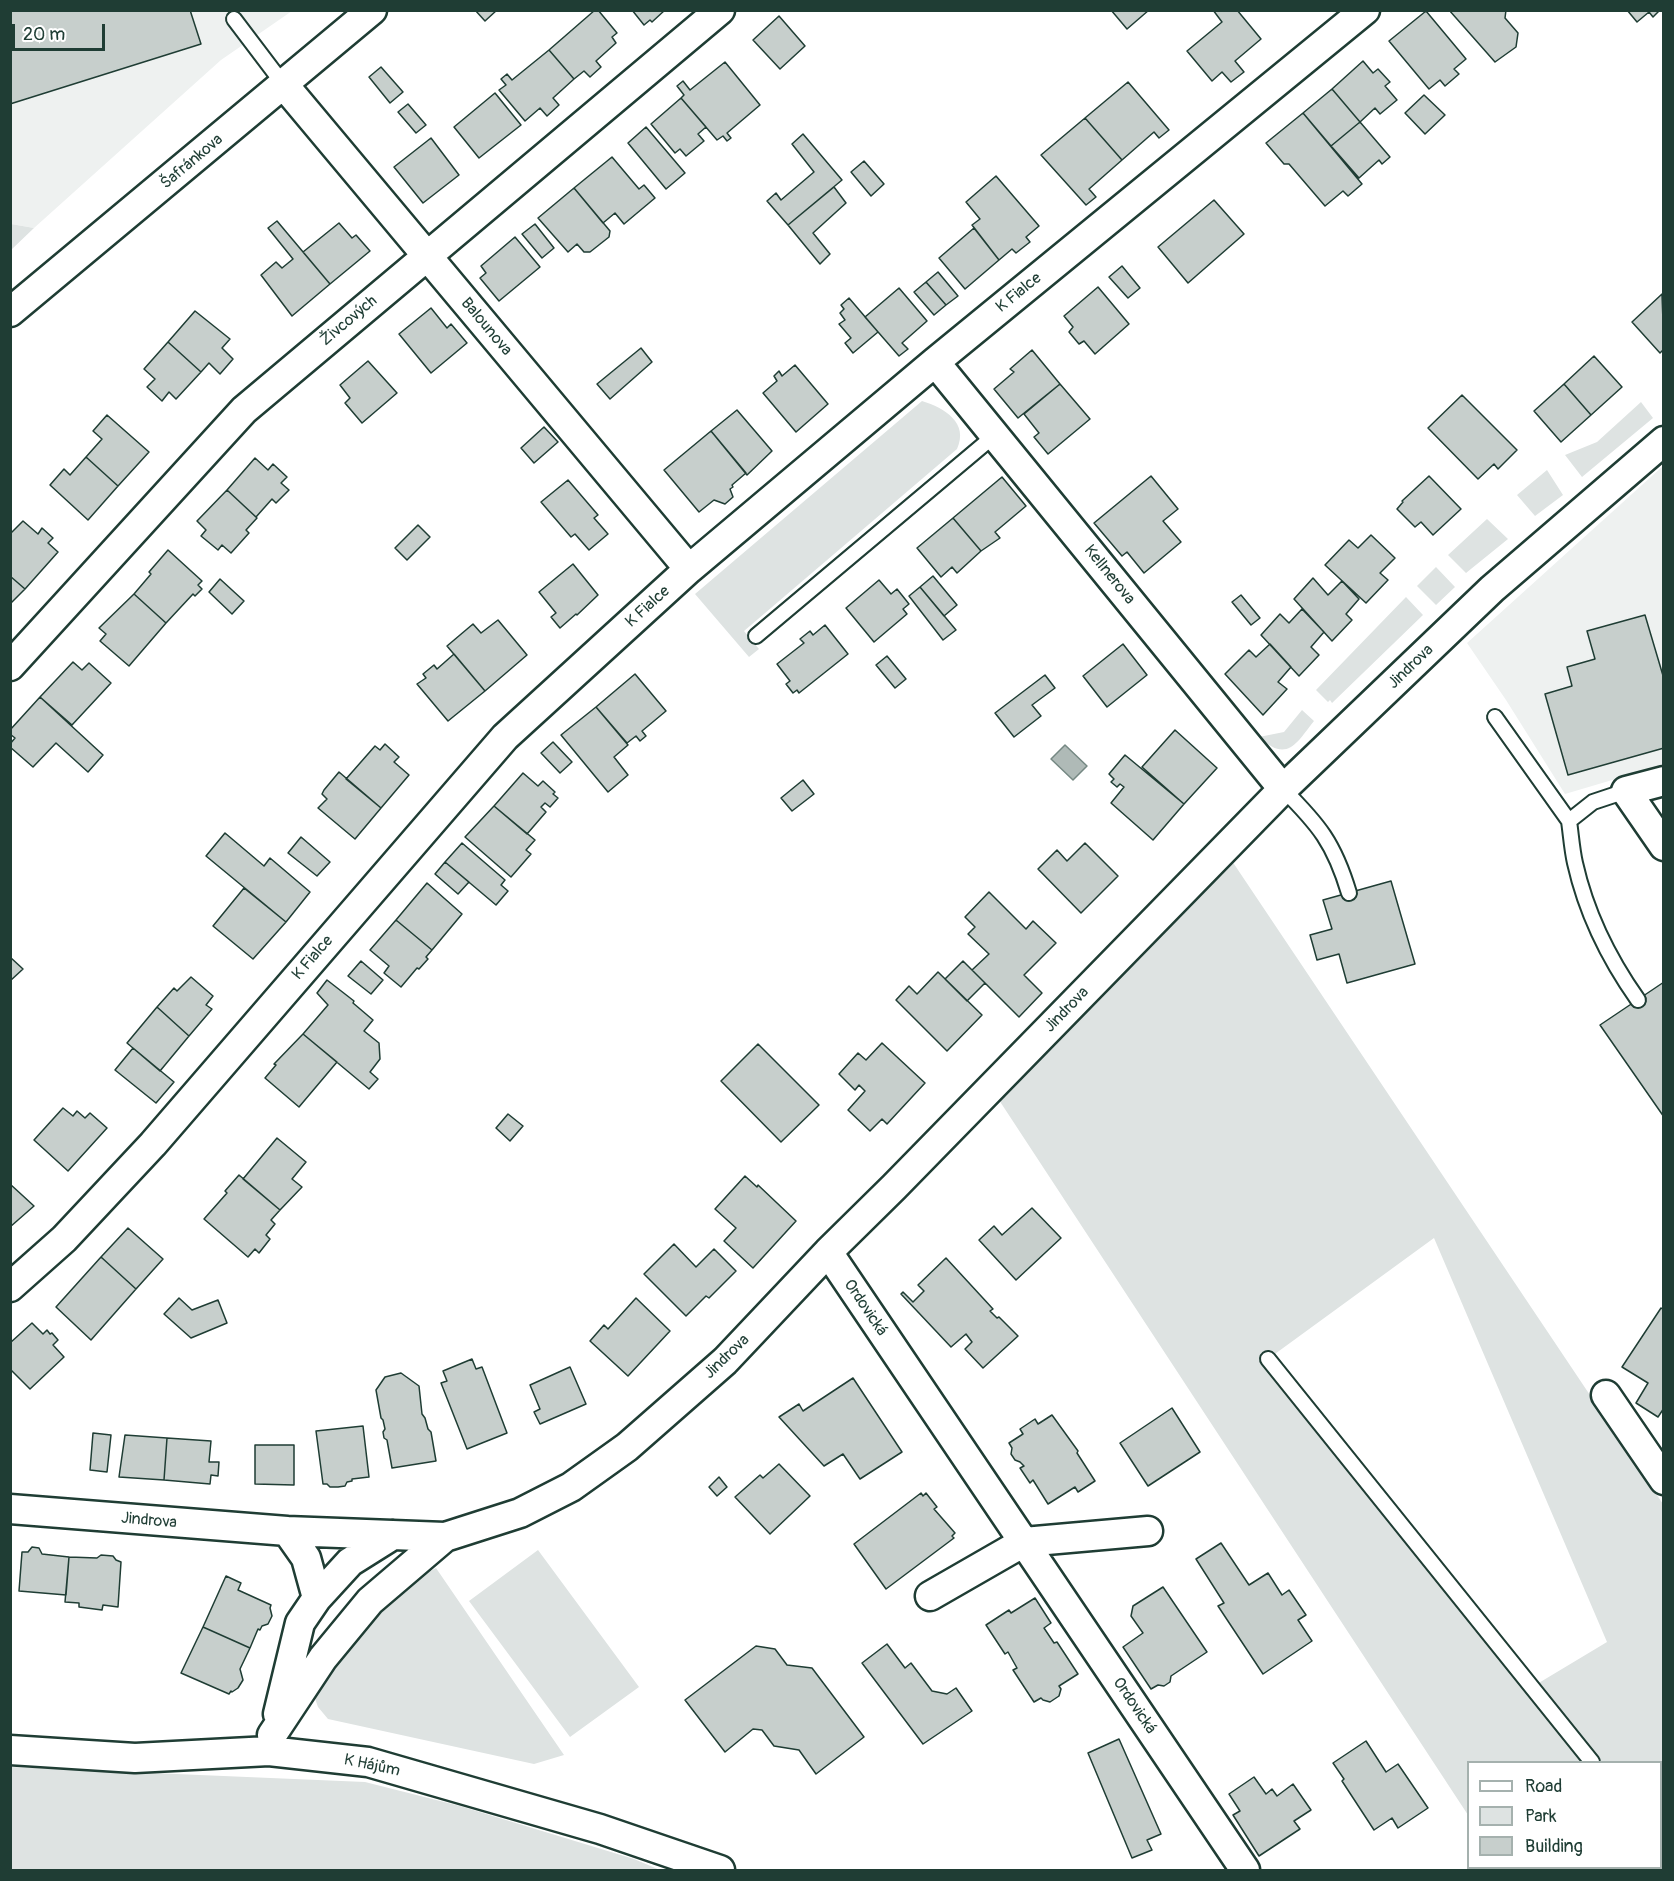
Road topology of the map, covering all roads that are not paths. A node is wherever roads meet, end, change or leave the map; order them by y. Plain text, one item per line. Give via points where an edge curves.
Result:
1 (372, 10) edge
2 (720, 10) edge
3 (1365, 10) edge
4 (234, 20) dead end
5 (284, 85) junction
6 (427, 256) junction
7 (10, 312) edge
8 (935, 362) junction
9 (995, 435) junction
10 (1664, 441) edge
11 (689, 569) junction
12 (756, 636) dead end
13 (10, 666) edge
14 (1495, 717) dead end
15 (1664, 781) edge
16 (1283, 789) junction
17 (1626, 791) junction
18 (1569, 821) junction
19 (1664, 846) edge
20 (1349, 893) dead end
21 (1638, 1000) dead end
22 (828, 1252) junction
23 (10, 1287) edge
24 (1268, 1359) dead end
25 (1606, 1395) dead end
26 (1664, 1480) edge
27 (10, 1509) edge
28 (287, 1531) junction
29 (1148, 1531) dead end
30 (393, 1535) junction
31 (445, 1537) junction
32 (1024, 1542) junction
33 (930, 1596) dead end
34 (316, 1598) junction
35 (271, 1743) junction
36 (10, 1750) edge
37 (1591, 1761) edge
38 (720, 1870) edge
39 (1245, 1870) edge

1 - 5 street, Šafránkova
2 - 6 street, Živcových
3 - 8 street, K Fialce
4 - 5 lane
5 - 6 street, Balounova
5 - 7 street, Šafránkova
6 - 11 street, Balounova
6 - 13 street, Živcových via 244,410
8 - 9 street, Kellnerova
8 - 11 street, K Fialce
9 - 12 lane
9 - 16 street, Kellnerova
10 - 16 street, Jindrova via 1492,590
11 - 23 street, K Fialce via 505,737 153,1144 64,1239
14 - 18 lane
15 - 17 street
16 - 20 lane via 1322,830 1335,852
16 - 22 street, Jindrova
17 - 18 lane via 1593,802
17 - 19 street
18 - 21 lane via 1575,863 1590,913
22 - 31 street, Jindrova via 725,1361 627,1447 571,1486 520,1513
22 - 32 street, Ordovická
24 - 37 lane
25 - 26 street
27 - 28 street, Jindrova
28 - 30 street, Jindrova
28 - 34 street via 306,1558
29 - 32 street
30 - 31 street, Jindrova
30 - 34 street via 350,1562
31 - 35 street, Jindrova via 370,1601 323,1658
32 - 33 street
32 - 39 street, Ordovická
34 - 35 street via 300,1623
35 - 36 street, K Hájům via 135,1758
35 - 38 street, K Hájům via 368,1762 600,1829

